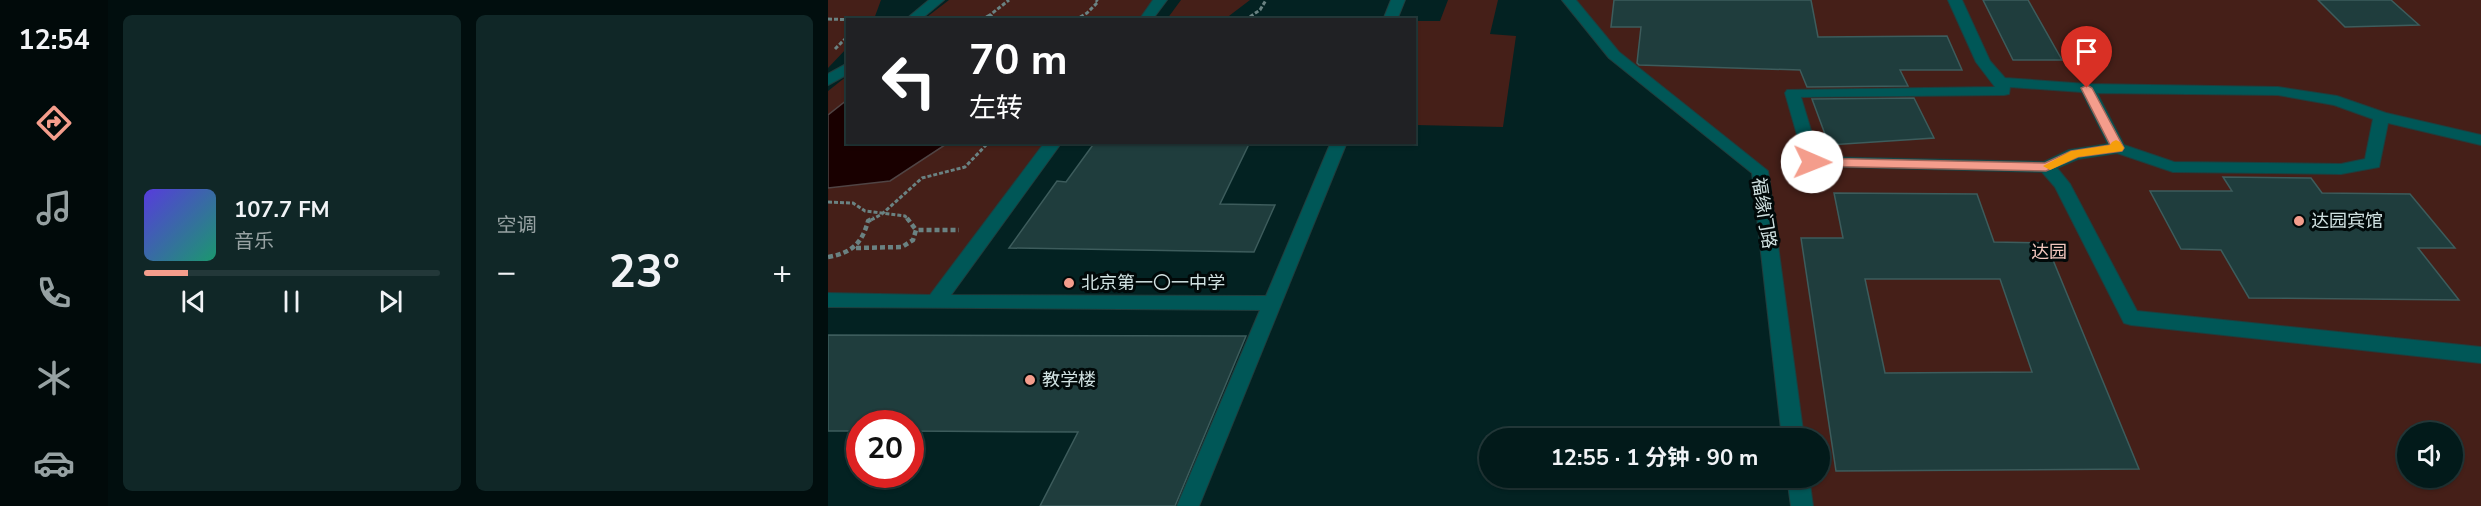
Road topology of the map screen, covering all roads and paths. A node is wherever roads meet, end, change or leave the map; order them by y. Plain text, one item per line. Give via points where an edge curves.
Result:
1 (937, 0) edge
2 (1000, 0) edge
3 (1007, 0) edge
4 (1096, 0) edge
5 (1160, 0) edge
6 (1266, 0) edge
7 (1398, 0) edge
8 (1569, 0) edge
9 (1955, 0) edge
10 (990, 15) junction
11 (914, 18) edge
12 (985, 18) edge
13 (994, 18) edge
14 (1078, 18) edge
15 (1146, 18) edge
16 (1248, 18) edge
17 (1391, 18) edge
18 (828, 19) edge
19 (846, 20) edge
20 (846, 38) edge
21 (828, 56) edge
22 (846, 68) edge
23 (828, 81) edge
24 (2001, 82) junction
25 (2087, 88) junction
26 (2382, 117) junction
27 (2481, 140) edge
28 (987, 144) edge
29 (1053, 144) edge
30 (1338, 144) edge
31 (2118, 148) junction
32 (2046, 167) junction
33 (828, 202) edge
34 (882, 214) junction
35 (916, 230) junction
36 (989, 230) junction
37 (856, 248) junction
38 (828, 257) edge
39 (828, 300) edge
40 (935, 302) junction
41 (1272, 303) junction
42 (2481, 355) edge
43 (1792, 428) edge
44 (1800, 488) edge
45 (1188, 506) edge
46 (1802, 506) edge

1 - 11 street
2 - 3 path
3 - 10 path
4 - 14 path
5 - 15 street
6 - 16 path
7 - 17 street
8 - 43 street, 福缘门路 via 1614,55 1760,171
9 - 24 street via 1983,62
10 - 12 path
10 - 13 path
18 - 19 path
20 - 21 path
22 - 23 street
24 - 25 street
24 - 32 street via 2004,91 1792,93 1812,162
25 - 26 street via 2278,91 2337,101
25 - 31 street
26 - 27 street
26 - 31 street via 2373,163 2341,169 2173,167
28 - 34 path via 965,167 922,178
29 - 36 street
30 - 41 street
31 - 32 street via 2075,154
32 - 42 street via 2062,184 2131,318
33 - 34 path via 853,202 866,211
34 - 35 path via 905,216
34 - 37 path via 868,221
35 - 36 path
35 - 37 path via 913,240 902,247
36 - 40 street
37 - 38 path
39 - 40 street
40 - 41 street
41 - 45 street
44 - 46 street

